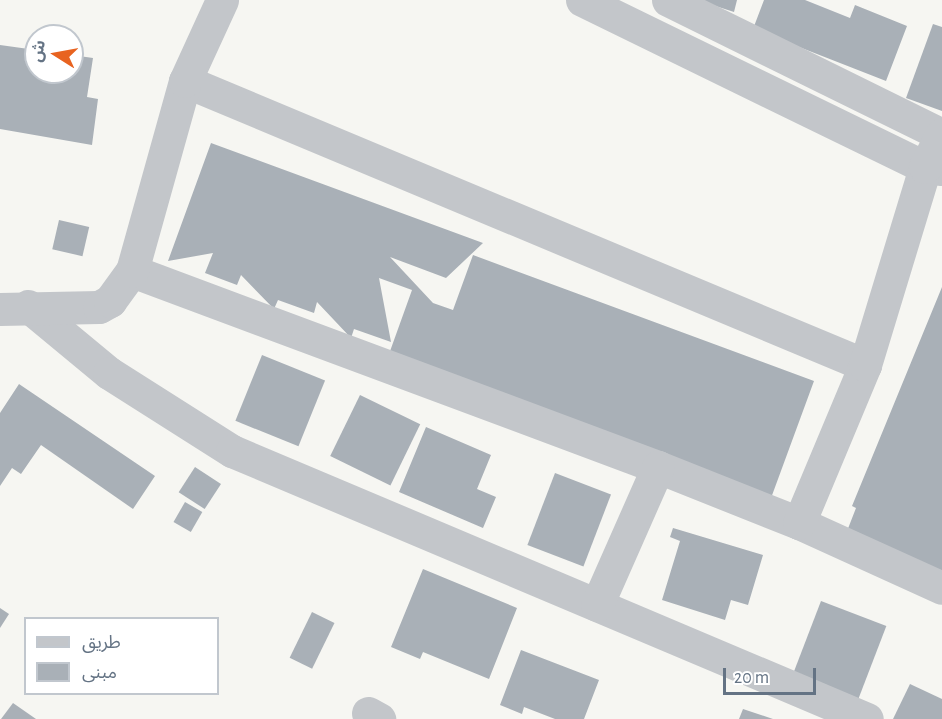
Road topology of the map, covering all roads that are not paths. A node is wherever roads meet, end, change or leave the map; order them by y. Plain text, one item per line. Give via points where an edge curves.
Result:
1 (222, 0) edge
2 (582, 0) edge
3 (668, 0) edge
4 (185, 81) junction
5 (942, 134) edge
6 (934, 168) edge
7 (132, 271) junction
8 (14, 307) edge
9 (865, 365) junction
10 (658, 467) junction
11 (799, 523) junction
12 (942, 588) edge
13 (597, 605) junction
14 (867, 719) edge

1 - 4 street
2 - 6 street
3 - 5 street
4 - 7 street
4 - 9 street
5 - 6 street
6 - 9 street
7 - 8 street via 110,301 99,307
7 - 10 street
8 - 13 street via 232,451
9 - 11 street
10 - 11 street
10 - 13 street
11 - 12 street
13 - 14 street

